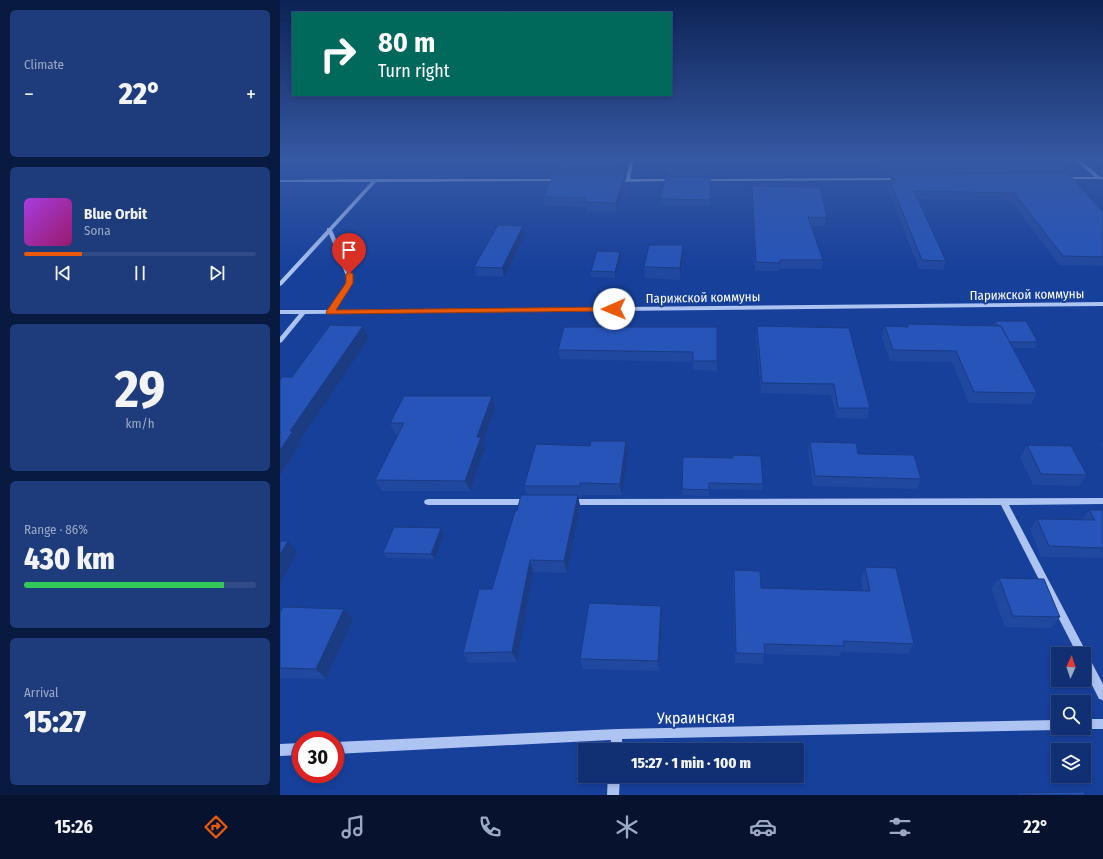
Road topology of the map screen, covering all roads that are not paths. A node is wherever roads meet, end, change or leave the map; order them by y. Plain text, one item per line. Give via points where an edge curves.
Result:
1 (361, 195) edge
2 (329, 229) junction
3 (280, 284) edge
4 (1103, 304) edge
5 (280, 312) edge
6 (303, 312) junction
7 (330, 312) junction
8 (280, 341) edge
9 (1003, 501) junction
10 (1103, 501) edge
11 (428, 502) dead end
12 (540, 502) edge
13 (564, 502) edge
14 (1078, 647) edge
15 (1091, 672) edge
16 (1103, 695) edge
17 (1091, 724) edge
18 (1103, 724) edge
19 (1051, 725) edge
20 (617, 734) junction
21 (616, 743) edge
22 (344, 748) edge
23 (292, 749) edge
24 (280, 750) edge
25 (614, 783) edge
26 (613, 795) edge

1 - 2 street
2 - 3 street
2 - 7 street via 350,278 347,288
4 - 7 street, Парижской коммуны
5 - 6 street, Парижской коммуны
6 - 7 street, Парижской коммуны
6 - 8 street
9 - 10 street
9 - 13 street
9 - 14 street
11 - 12 street
15 - 16 street
17 - 18 street
19 - 20 street, Украинская
20 - 21 street
20 - 22 street, Украинская
23 - 24 street
25 - 26 street

